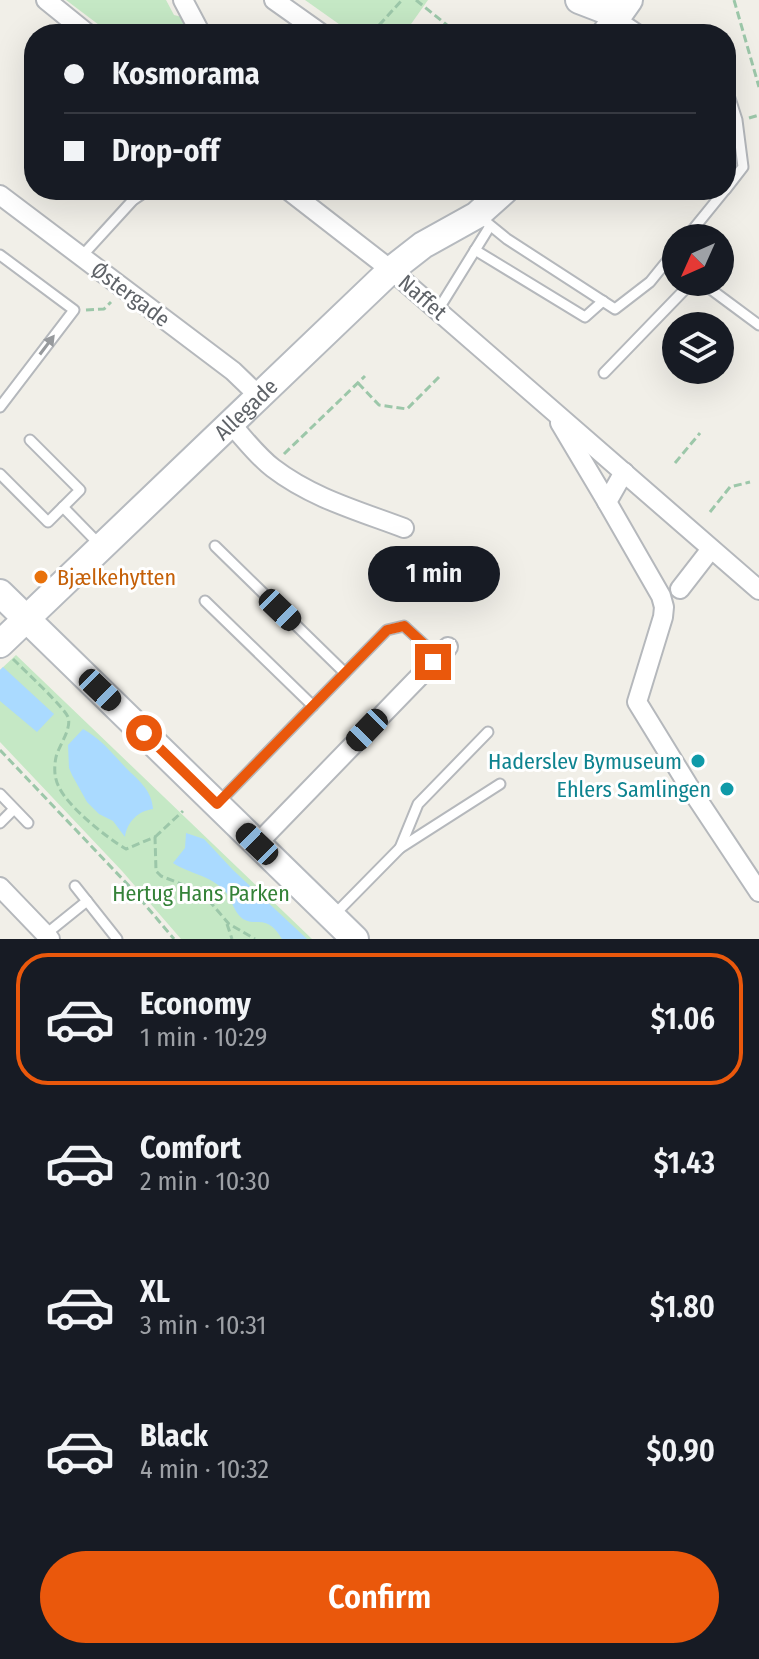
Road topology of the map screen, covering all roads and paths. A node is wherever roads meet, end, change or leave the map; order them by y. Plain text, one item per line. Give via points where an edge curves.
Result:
1 (46, 0) edge
2 (183, 0) edge
3 (274, 0) edge
4 (402, 0) edge
5 (416, 0) edge
6 (579, 0) edge
7 (734, 0) edge
8 (617, 16) edge
9 (76, 24) edge
10 (196, 24) edge
11 (308, 24) edge
12 (380, 24) edge
13 (446, 24) edge
14 (759, 87) edge
15 (736, 117) edge
16 (736, 176) edge
17 (0, 195) edge
18 (133, 200) edge
19 (301, 200) edge
20 (498, 200) edge
21 (716, 200) edge
22 (484, 220) junction
23 (697, 224) edge
24 (475, 250) junction
25 (0, 255) edge
26 (81, 257) junction
27 (391, 270) junction
28 (662, 270) edge
29 (124, 289) junction
30 (678, 296) edge
31 (720, 296) edge
32 (603, 301) junction
33 (74, 310) junction
34 (438, 310) junction
35 (759, 325) edge
36 (604, 373) dead end
37 (365, 376) dead end
38 (439, 377) dead end
39 (358, 383) junction
40 (259, 396) junction
41 (0, 407) edge
42 (553, 410) junction
43 (230, 423) junction
44 (700, 433) dead end
45 (30, 440) dead end
46 (675, 463) dead end
47 (271, 466) junction
48 (624, 472) junction
49 (0, 474) edge
50 (750, 482) dead end
51 (607, 502) junction
52 (63, 507) junction
53 (710, 512) dead end
54 (404, 528) dead end
55 (101, 546) junction
56 (215, 546) dead end
57 (711, 549) junction
58 (680, 589) dead end
59 (759, 590) edge
60 (0, 593) edge
61 (205, 601) dead end
62 (26, 618) junction
63 (448, 647) dead end
64 (5, 650) edge
65 (433, 662) junction
66 (345, 673) junction
67 (313, 706) junction
68 (488, 732) dead end
69 (0, 750) edge
70 (500, 784) dead end
71 (0, 794) edge
72 (217, 804) junction
73 (14, 809) junction
74 (183, 811) dead end
75 (0, 823) edge
76 (28, 823) dead end
77 (155, 837) junction
78 (257, 844) junction
79 (400, 848) junction
80 (757, 884) edge
81 (75, 886) dead end
82 (0, 887) edge
83 (87, 901) junction
84 (332, 917) junction
85 (227, 922) junction
86 (42, 935) edge
87 (117, 939) edge
88 (174, 939) edge
89 (232, 939) edge
90 (255, 939) edge
91 (355, 939) edge

1 - 9 street
2 - 10 street
3 - 11 street
4 - 12 path
5 - 13 path
6 - 8 street
7 - 14 path
15 - 16 lane via 743,167
17 - 26 street, Østergade
18 - 26 lane
19 - 27 street, Naffet
20 - 22 street, Allegade
21 - 23 lane
22 - 24 lane
22 - 27 street, Allegade via 423,245
22 - 32 lane
24 - 32 lane via 585,317
24 - 34 lane
25 - 33 lane
26 - 29 street, Østergade
27 - 34 street, Naffet
27 - 40 street, Allegade
28 - 32 lane via 615,309
29 - 33 path via 104,309
29 - 40 street, Østergade
30 - 36 lane
31 - 35 lane
41 -> 33 lane
34 - 42 street, Naffet
37 - 39 path
38 - 39 path via 407,409 379,405
39 - 47 path
40 - 43 street, Allegade
42 - 48 street, Naffet
42 - 51 street, Naffet
43 - 47 street
43 - 55 street, Allegade
44 - 46 path
45 - 52 lane via 80,490
47 - 54 street via 325,499
48 - 51 street
48 - 57 street, Naffet
49 - 52 lane via 48,522
50 - 53 path via 730,487
51 - 80 street, Naffet via 664,607 637,702
52 - 55 lane
55 - 62 street, Allegade
56 - 66 lane
57 - 58 street
57 - 59 street, Naffet
60 - 62 street
61 - 67 lane
62 - 64 street, Allegade
62 - 72 street
63 - 65 street
64 - 77 path via 69,719 54,772 63,794 126,849
65 - 66 lane via 428,648 404,626 387,630
65 - 78 street
66 - 67 lane
67 - 72 lane
68 - 79 lane via 418,804
69 - 88 path
70 - 79 lane
71 - 73 lane
72 - 78 street
73 - 75 lane
73 - 76 lane
74 - 77 path
77 - 85 path via 156,871 205,896
78 - 84 street
79 - 84 lane
81 - 83 lane
82 - 86 street
83 - 86 lane
83 - 87 lane
84 - 91 street
85 - 89 path
85 - 90 path

